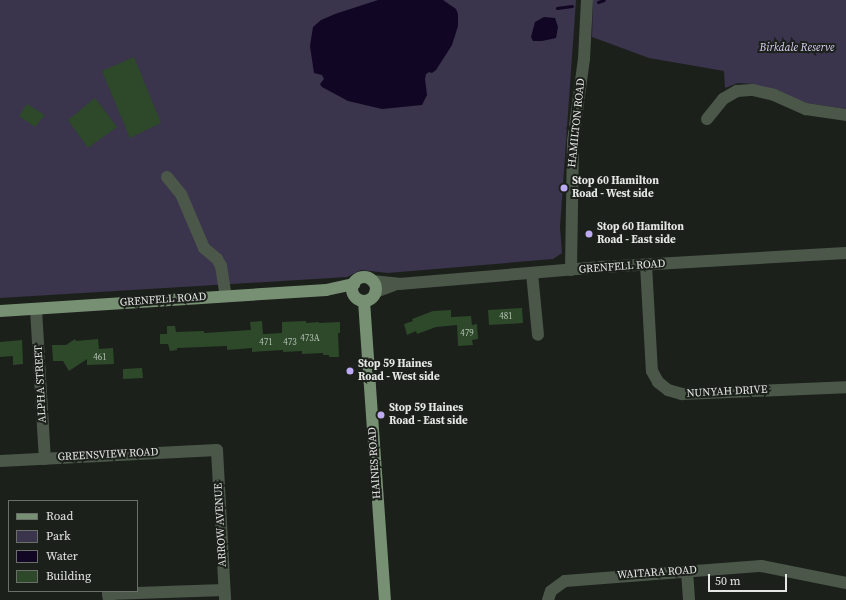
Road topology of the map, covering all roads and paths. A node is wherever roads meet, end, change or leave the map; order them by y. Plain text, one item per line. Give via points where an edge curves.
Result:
1 (587, 0) edge
2 (846, 115) edge
3 (707, 119) dead end
4 (167, 177) dead end
5 (846, 252) edge
6 (646, 265) junction
7 (571, 270) junction
8 (532, 273) junction
9 (374, 286) junction
10 (357, 294) junction
11 (226, 296) junction
12 (36, 309) junction
13 (0, 311) edge
14 (538, 335) dead end
15 (846, 387) edge
16 (217, 450) joint
17 (45, 459) junction
18 (0, 461) edge
19 (686, 571) junction
20 (846, 582) edge
21 (225, 595) edge
22 (108, 600) edge
23 (385, 600) edge
24 (548, 600) edge
25 (688, 600) edge

1 - 7 street, HAMILTON ROAD via 584,59 573,141
2 - 3 street via 806,109 774,95 753,90 737,91 723,98
4 - 11 street via 181,194 204,248 221,266
5 - 6 street, GRENFELL ROAD
6 - 7 street, GRENFELL ROAD
6 - 15 street, NUNYAH DRIVE via 652,371 658,382 668,390 682,394
7 - 8 street, GRENFELL ROAD
8 - 9 street, GRENFELL ROAD
8 - 14 street
9 - 10 main road via 372,298
9 - 10 main road via 364,278 357,280
10 - 11 main road, GRENFELL ROAD via 326,290
10 - 23 main road, HAINES ROAD
11 - 12 main road, GRENFELL ROAD
12 - 13 main road, GRENFELL ROAD
12 - 17 street, ALPHA STREET
16 - 17 street, GREENSVIEW ROAD
16 - 21 street, ARROW AVENUE
17 - 18 street, GREENSVIEW ROAD
19 - 20 street, WAITARA ROAD via 761,566
19 - 24 street, WAITARA ROAD via 564,581 551,591
19 - 25 street
21 - 22 street via 108,594

